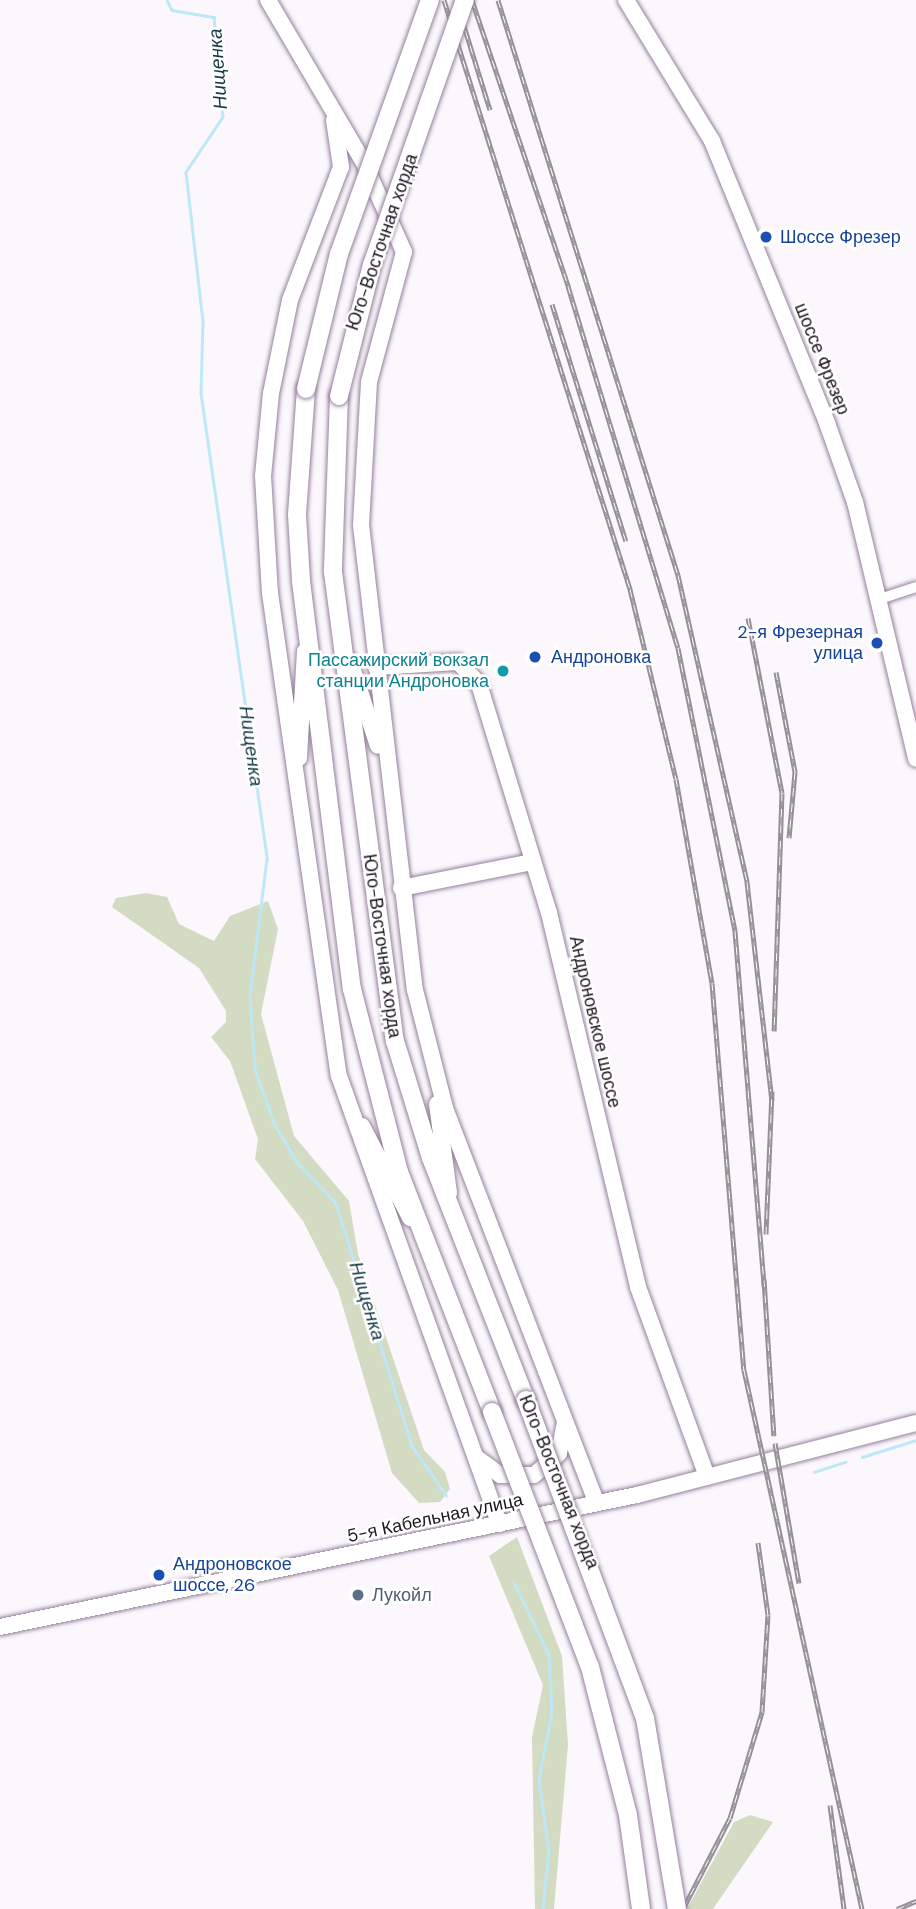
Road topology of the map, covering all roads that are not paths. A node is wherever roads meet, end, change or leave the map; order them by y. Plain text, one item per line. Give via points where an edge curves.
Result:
1 (268, 0) edge
2 (430, 0) edge
3 (465, 0) edge
4 (626, 0) edge
5 (330, 104) junction
6 (386, 208) junction
7 (324, 211) junction
8 (916, 587) edge
9 (877, 600) junction
10 (307, 624) junction
11 (341, 635) junction
12 (376, 667) junction
13 (916, 759) edge
14 (389, 778) junction
15 (296, 794) junction
16 (532, 862) junction
17 (401, 888) junction
18 (432, 1061) junction
19 (343, 1090) junction
20 (452, 1213) junction
21 (437, 1270) junction
22 (562, 1412) junction
23 (916, 1423) edge
24 (471, 1446) junction
25 (707, 1477) junction
26 (597, 1503) junction
27 (499, 1524) junction
28 (0, 1627) edge
29 (641, 1909) edge
30 (677, 1909) edge

1 - 5 street
2 - 10 main road, Юго-Восточная хорда, bridge via 339,254 306,389 297,515
3 - 11 main road, Юго-Восточная хорда, bridge via 372,265 339,396 331,509
4 - 9 street, шоссе Фрезер via 712,141 741,206 827,423
5 - 6 street
5 - 7 street via 341,167
6 - 7 street via 356,191
6 - 12 street via 399,233 403,269 369,382 361,475
7 - 15 street via 279,344 263,475 270,593
8 - 9 street
9 - 13 street, шоссе Фрезер
10 - 15 street
10 - 21 main road, Юго-Восточная хорда via 363,1052
11 - 14 street
11 - 20 main road, Юго-Восточная хорда via 395,1041
12 - 14 street
12 - 16 street, Андроновское шоссе via 458,662 474,673
14 - 17 street
15 - 19 street via 325,1014
16 - 17 street
16 - 25 street, Андроновское шоссе via 638,1286
17 - 18 street
18 - 20 street
18 - 22 street
19 - 21 street
19 - 24 street
20 - 30 main road, Юго-Восточная хорда, bridge via 641,1705 663,1798
21 - 29 main road, Юго-Восточная хорда, bridge via 590,1667 628,1815
22 - 24 street via 562,1445 534,1475 492,1472
22 - 26 street
23 - 25 street, 5-я Кабельная улица
24 - 27 street
25 - 26 street, 5-я Кабельная улица
26 - 27 street, 5-я Кабельная улица
27 - 28 street, 5-я Кабельная улица

